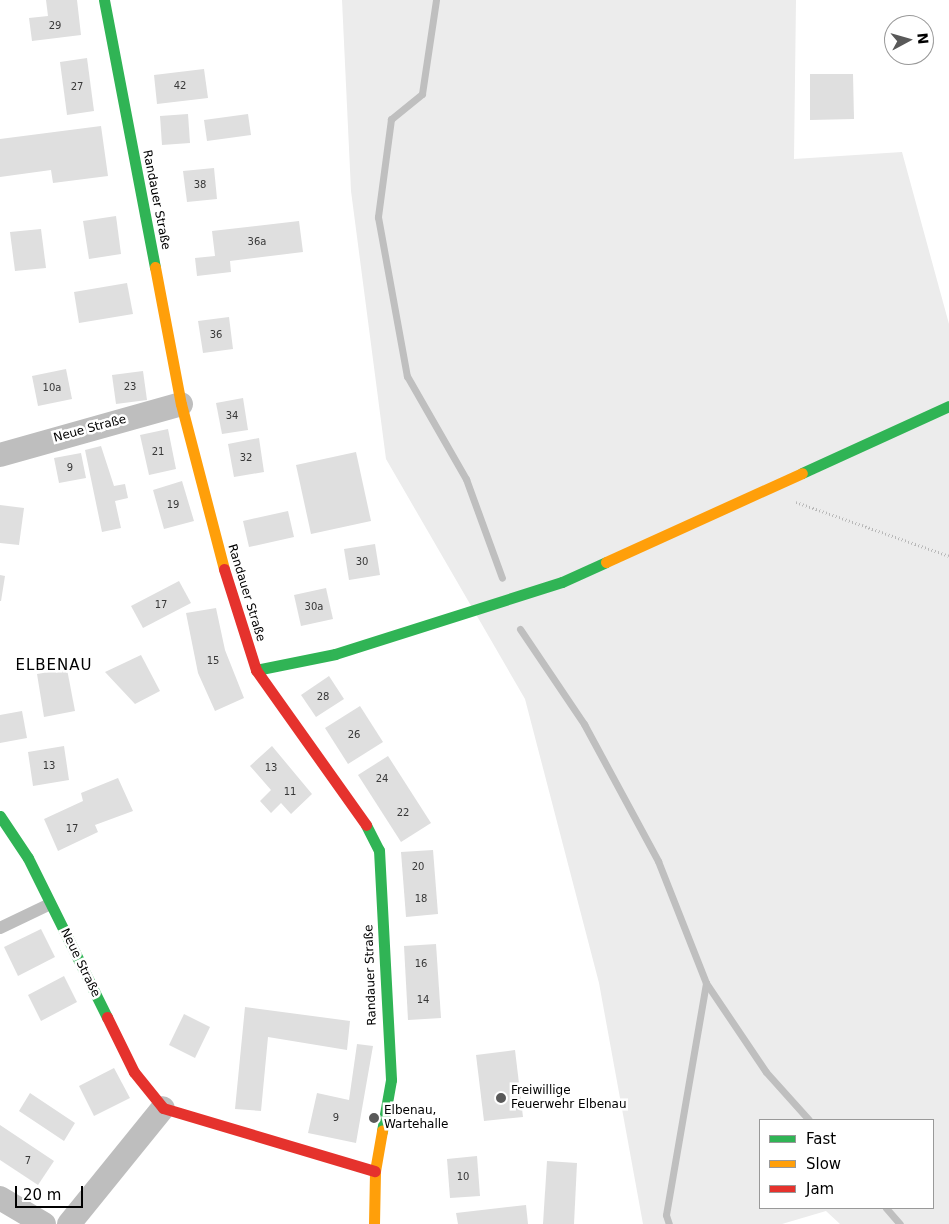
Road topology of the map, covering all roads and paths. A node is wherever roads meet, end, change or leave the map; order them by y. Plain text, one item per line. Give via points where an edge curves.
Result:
1 (104, 0) edge
2 (180, 404) junction
3 (949, 406) edge
4 (0, 455) edge
5 (763, 493) junction
6 (949, 556) edge
7 (256, 670) junction
8 (0, 816) edge
9 (50, 904) junction
10 (0, 928) edge
11 (163, 1108) junction
12 (375, 1171) junction
13 (0, 1198) edge
14 (44, 1224) edge
15 (69, 1224) edge
16 (374, 1224) edge

1 - 2 street, Randauer Straße
2 - 4 street, Neue Straße
2 - 7 street, Randauer Straße via 239,624
3 - 5 street
5 - 6 path
5 - 7 street via 525,596 335,654
7 - 12 street, Randauer Straße via 365,824 378,850 391,1080
8 - 9 street, Neue Straße
9 - 10 lane
9 - 11 street, Neue Straße via 134,1072
11 - 12 street
11 - 15 street
12 - 16 street, Randauer Straße
13 - 14 street

